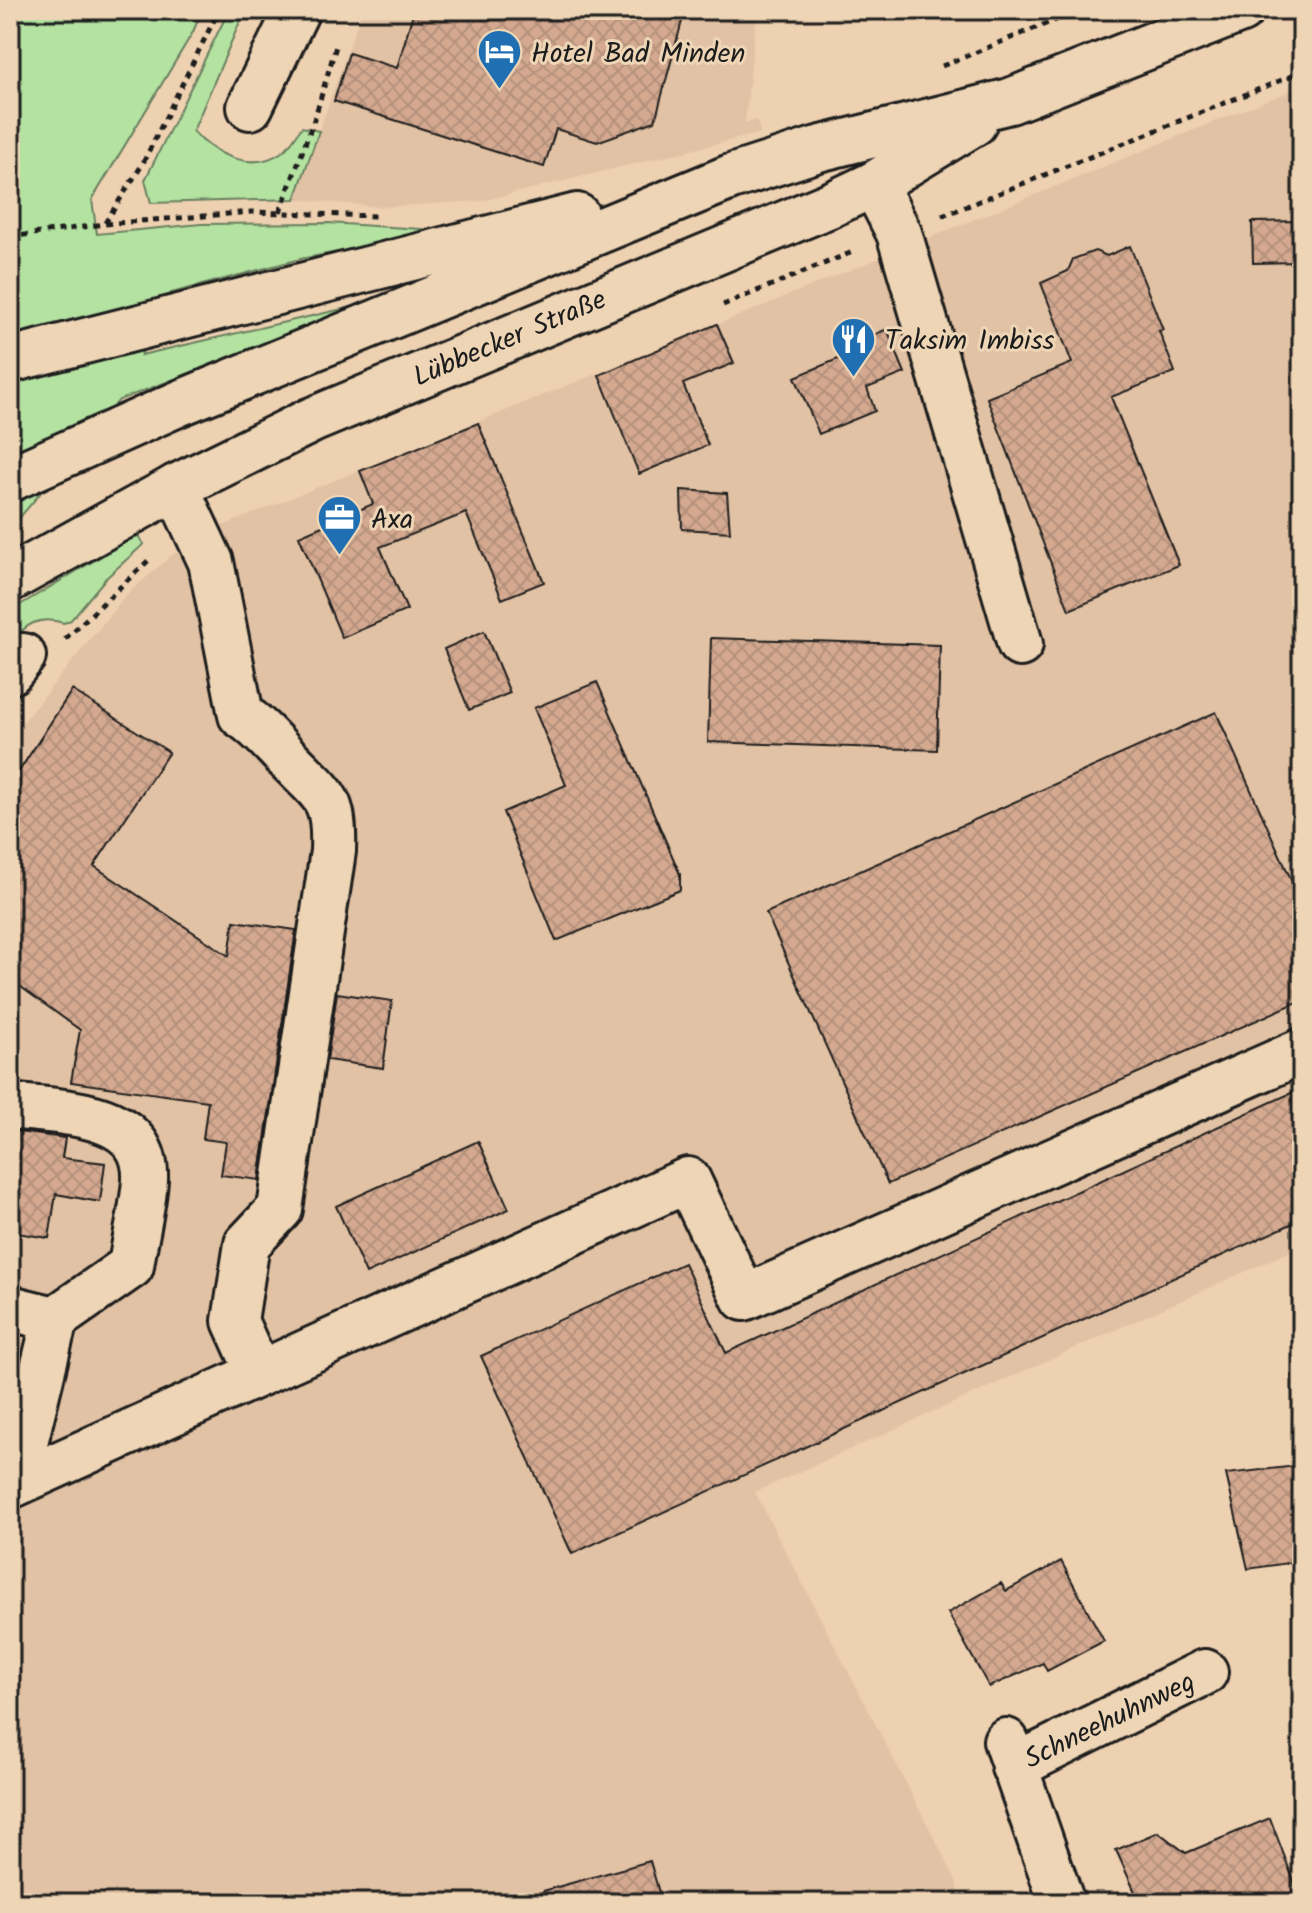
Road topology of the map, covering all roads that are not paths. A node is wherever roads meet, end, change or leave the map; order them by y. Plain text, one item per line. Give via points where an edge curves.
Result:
1 (297, 10) edge
2 (1229, 12) edge
3 (1010, 101) junction
4 (250, 107) dead end
5 (731, 177) junction
6 (874, 184) junction
7 (10, 360) edge
8 (10, 479) edge
9 (183, 504) junction
10 (10, 579) edge
11 (1020, 644) dead end
12 (1302, 1051) edge
13 (10, 1106) edge
14 (10, 1308) edge
15 (55, 1319) junction
16 (259, 1374) junction
17 (18, 1424) edge
18 (12, 1485) edge
19 (1205, 1672) dead end
20 (1062, 1903) edge

1 - 4 main road
2 - 3 main road, Lübbecker Straße
3 - 5 main road, Lübbecker Straße via 818,149
3 - 6 main road, Lübbecker Straße
5 - 7 main road
5 - 8 main road via 180,403
6 - 9 main road, Lübbecker Straße via 312,420
6 - 11 main road via 899,233
9 - 10 main road, Lübbecker Straße
9 - 16 main road via 211,562 241,715 321,789 334,819 280,1209 247,1244 235,1321
12 - 16 main road via 744,1298 688,1180
13 - 15 main road via 115,1124 133,1138 143,1157 145,1180 131,1266
14 - 15 main road
15 - 17 main road
16 - 18 main road
17 - 18 main road
19 - 20 main road, Schneehuhnweg via 1010,1754

